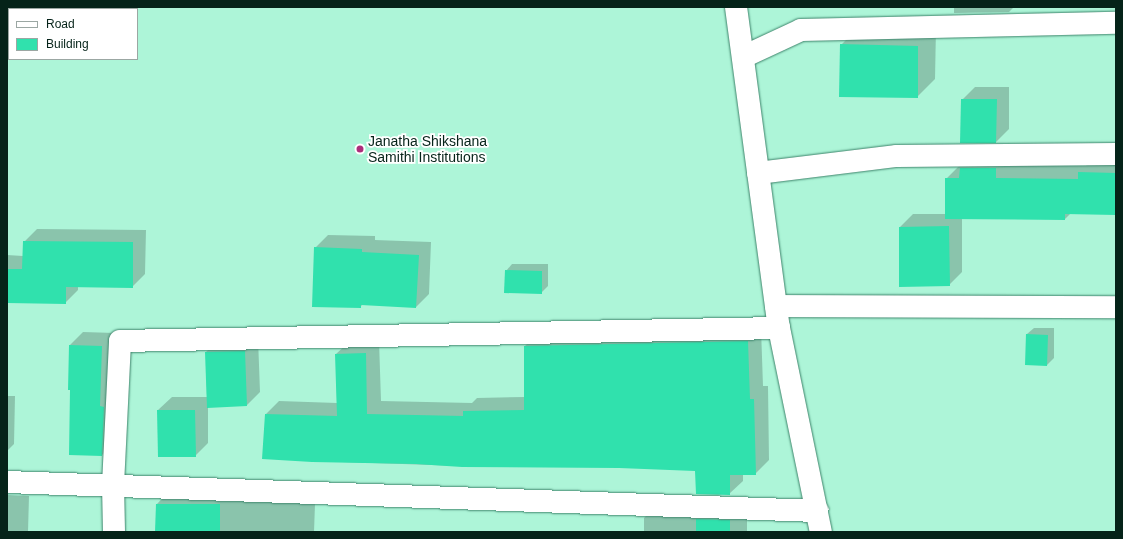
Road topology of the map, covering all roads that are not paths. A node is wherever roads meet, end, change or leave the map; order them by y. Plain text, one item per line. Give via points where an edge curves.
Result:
1 (736, 7) edge
2 (1116, 23) edge
3 (743, 57) junction
4 (1116, 154) edge
5 (758, 173) junction
6 (776, 306) junction
7 (1116, 307) edge
8 (779, 328) junction
9 (7, 482) edge
10 (113, 485) junction
11 (819, 522) edge
12 (114, 532) edge

1 - 3 street
2 - 3 street via 801,30
3 - 5 street
4 - 5 street via 897,156
5 - 6 street
6 - 7 street
6 - 8 street
8 - 10 street via 120,342
8 - 11 street
9 - 10 street
10 - 11 street
10 - 12 street

